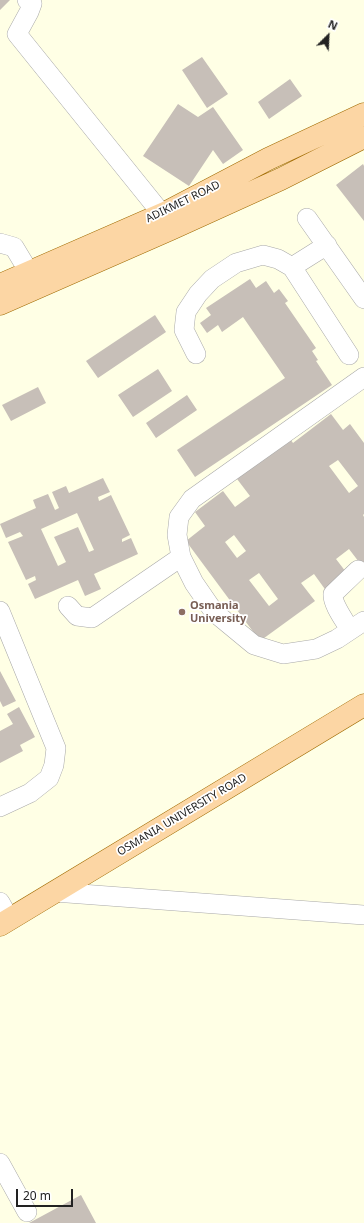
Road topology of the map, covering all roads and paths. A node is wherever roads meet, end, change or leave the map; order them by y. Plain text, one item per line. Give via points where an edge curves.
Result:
1 (27, 0) edge
2 (364, 114) edge
3 (364, 137) edge
4 (308, 218) dead end
5 (166, 222) junction
6 (0, 243) edge
7 (327, 245) junction
8 (292, 267) junction
9 (29, 272) junction
10 (0, 285) edge
11 (364, 299) edge
12 (0, 304) edge
13 (196, 354) dead end
14 (349, 355) dead end
15 (364, 377) edge
16 (181, 557) junction
17 (358, 570) dead end
18 (68, 606) dead end
19 (0, 612) edge
20 (357, 625) edge
21 (364, 704) edge
22 (0, 808) edge
23 (54, 892) junction
24 (3, 915) edge
25 (364, 915) edge
26 (0, 1163) edge
27 (5, 1185) edge
28 (28, 1212) dead end

1 - 5 lane via 32,4 17,34
2 - 5 main road, ADIKMET ROAD via 268,159
3 - 5 main road, ADIKMET ROAD via 281,179
4 - 7 lane
5 - 9 main road, ADIKMET ROAD
5 - 12 main road, ADIKMET ROAD
6 - 9 lane via 14,247
7 - 8 lane
7 - 11 lane
8 - 13 lane via 278,259 263,255 236,263 212,279 186,312 184,330
8 - 14 lane
9 - 10 main road, ADIKMET ROAD
15 - 16 lane via 192,499 179,517 177,536
16 - 18 lane via 92,618 77,616
16 - 20 lane via 194,583 214,612 254,645 284,654 316,649
17 - 20 lane via 333,594 337,607
19 - 22 lane via 56,748 49,778 30,793
21 - 23 main road, OSMANIA UNIVERSITY ROAD
23 - 24 main road, OSMANIA UNIVERSITY ROAD
23 - 25 lane
26 - 27 lane
27 - 28 lane

